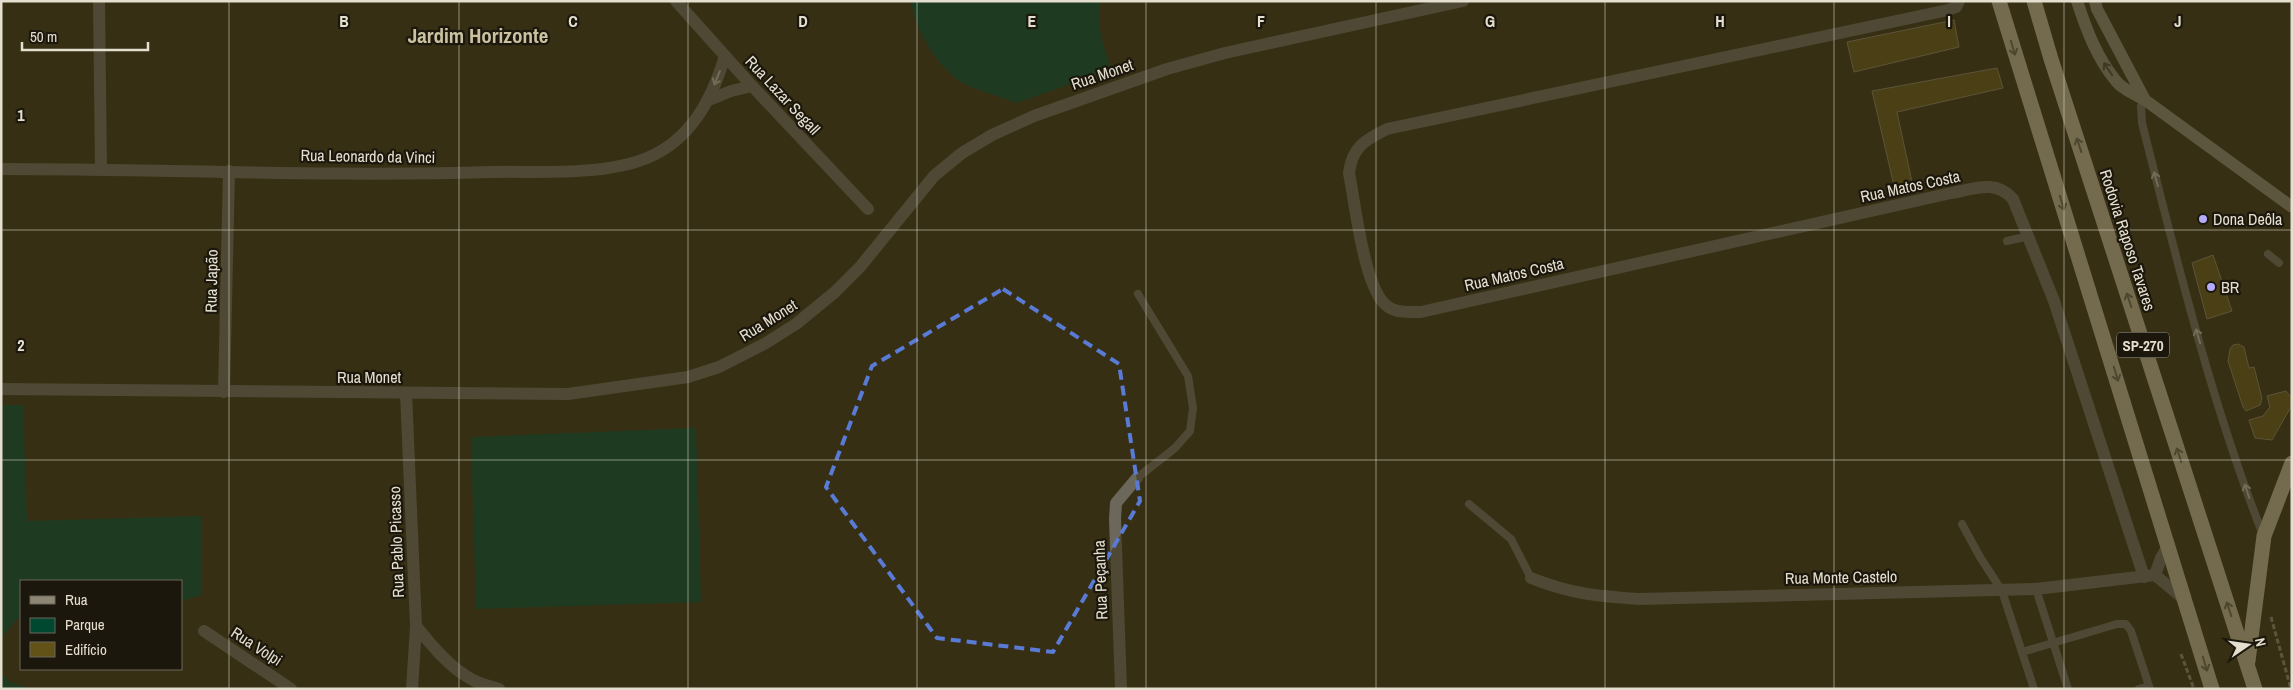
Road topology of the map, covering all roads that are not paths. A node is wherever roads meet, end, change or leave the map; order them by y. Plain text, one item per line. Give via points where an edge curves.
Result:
1 (98, 1) edge
2 (676, 1) edge
3 (1464, 1) edge
4 (1958, 1) edge
5 (1999, 1) edge
6 (2034, 1) edge
7 (2076, 1) edge
8 (2095, 1) edge
9 (725, 56) junction
10 (752, 86) junction
11 (709, 100) junction
12 (2145, 100) junction
13 (1, 169) edge
14 (101, 169) junction
15 (229, 171) junction
16 (2292, 207) edge
17 (868, 209) dead end
18 (2029, 236) junction
19 (2007, 242) dead end
20 (2268, 254) dead end
21 (2280, 263) dead end
22 (1138, 294) dead end
23 (1, 389) edge
24 (224, 392) junction
25 (406, 393) junction
26 (2292, 463) edge
27 (1137, 478) joint
28 (2285, 496) edge
29 (1469, 504) dead end
30 (1962, 524) dead end
31 (2264, 536) junction
32 (2169, 545) junction
33 (2150, 576) junction
34 (1531, 578) joint
35 (2036, 589) junction
36 (2002, 590) junction
37 (2185, 600) junction
38 (416, 626) junction
39 (204, 631) dead end
40 (2052, 643) junction
41 (2022, 652) junction
42 (2247, 665) junction
43 (2149, 687) edge
44 (291, 689) edge
45 (412, 689) edge
46 (499, 689) edge
47 (1121, 689) edge
48 (2034, 689) edge
49 (2068, 689) edge
50 (2139, 689) edge
51 (2212, 689) edge
52 (2255, 689) edge

1 - 14 street
2 - 9 street, Rua Lazar Segall
3 - 25 street, Rua Monet via 1225,53 1167,69 1034,116 992,136 962,153 934,176 836,292 766,344 719,367 659,383 568,394
4 - 18 street, Rua Matos Costa via 1948,10 1387,129 1360,146 1350,158 1349,173 1369,275 1375,292 1387,306 1401,312 1421,312 1988,186 2000,188 2013,200
5 -> 32 highway, SP-270
42 -> 6 highway, Rodovia Raposo Tavares / SP-270
12 -> 7 main road via 2116,81 2097,53
8 - 12 main road
9 - 10 street, Rua Lazar Segall
9 -> 11 street, Rua Leonardo da Vinci
10 - 11 street
10 - 17 street, Rua Lazar Segall
11 - 15 street, Rua Leonardo da Vinci via 695,122 670,145 648,158 592,169 419,174
12 - 16 main road
31 -> 12 lane via 2233,449 2187,297 2142,123 2141,106
13 - 14 street, Rua Leonardo da Vinci
14 - 15 street, Rua Leonardo da Vinci
15 - 24 street, Rua Japão
18 - 19 lane
18 - 33 street, Rua Matos Costa
20 - 21 lane
22 - 27 lane via 1188,376 1194,408 1190,431 1175,448
23 - 24 street, Rua Monet
24 - 25 street, Rua Monet
25 - 38 street, Rua Pablo Picasso
26 - 28 highway
27 - 47 street, Rua Peçanha via 1116,503 1114,520
28 - 31 highway
29 - 34 lane via 1511,539
30 - 36 lane
31 - 42 highway
32 - 33 street
32 - 37 highway, SP-270
33 - 35 street, Rua Monte Castelo
33 - 37 street
34 - 36 street, Rua Monte Castelo via 1586,595 1639,600
35 - 36 street, Rua Monte Castelo
35 - 40 lane
36 - 41 lane
37 -> 51 highway, SP-270
38 - 45 street, Rua Pablo Picasso
38 - 46 street via 440,655 458,670 473,680
39 - 44 street, Rua Volpi
40 - 41 lane
40 - 43 lane via 2126,624
40 - 49 lane
41 - 48 lane
42 - 52 highway, Rodovia Raposo Tavares / SP-270
43 - 50 lane

